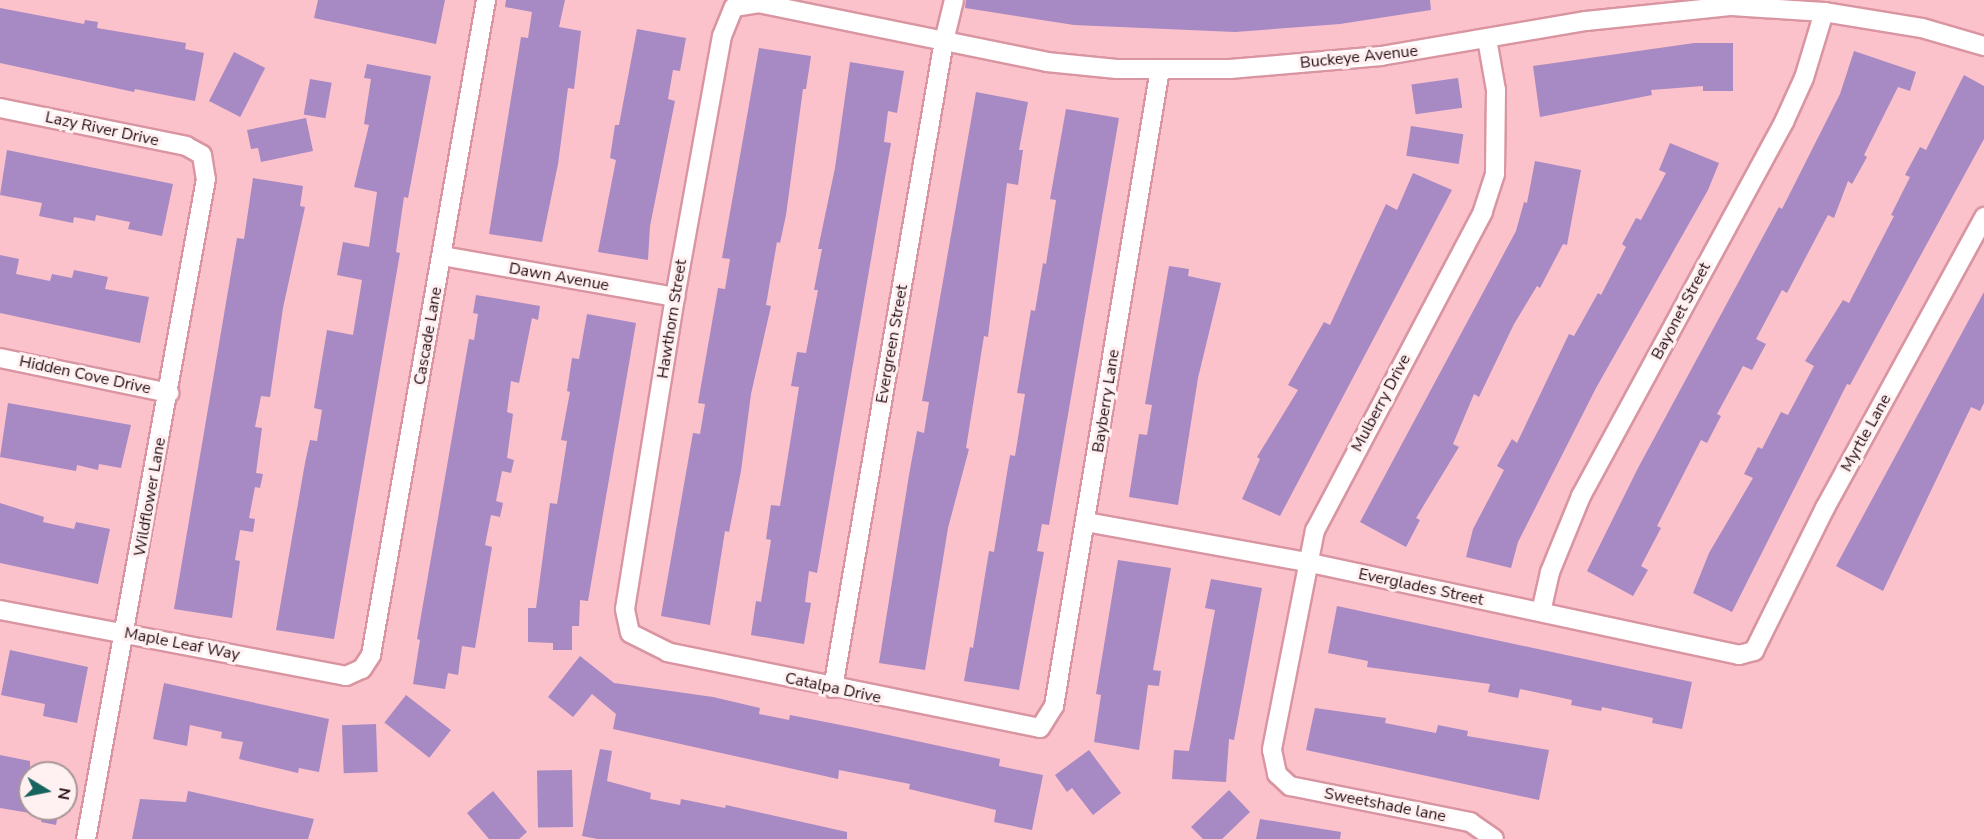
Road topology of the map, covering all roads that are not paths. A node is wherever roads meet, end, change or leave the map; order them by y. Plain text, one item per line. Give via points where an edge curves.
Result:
1 (486, 0) edge
2 (954, 0) edge
3 (735, 7) joint
4 (1641, 7) edge
5 (1824, 12) junction
6 (1487, 39) junction
7 (944, 41) junction
8 (1984, 46) edge
9 (1160, 69) junction
10 (0, 108) edge
11 (202, 155) joint
12 (1984, 217) edge
13 (442, 256) junction
14 (675, 297) junction
15 (0, 358) edge
16 (170, 393) junction
17 (1086, 522) junction
18 (1306, 562) junction
19 (0, 610) edge
20 (1541, 612) junction
21 (126, 633) junction
22 (630, 633) joint
23 (1754, 651) joint
24 (362, 669) joint
25 (833, 688) junction
26 (1040, 728) joint
27 (1277, 774) joint
28 (1494, 838) edge
29 (86, 839) edge

1 - 13 street, Cascade Lane
2 - 7 street, Evergreen Street
3 - 7 street, Buckeye Avenue via 758,3
3 - 14 street, Hawthorn Street via 722,36
4 - 5 street, Buckeye Avenue via 1732,6
4 - 6 street, Buckeye Avenue
5 - 8 street, Buckeye Avenue via 1922,28
5 - 20 street, Bayonet Street via 1804,78 1784,122 1581,496 1550,572
6 - 9 street, Buckeye Avenue via 1369,57 1230,69
6 - 18 street, Mulberry Drive via 1496,90 1498,136 1495,174 1483,212 1315,530
7 - 9 street, Buckeye Avenue via 1047,62
7 - 25 street, Evergreen Street
9 - 17 street, Bayberry Lane
10 - 11 street, Lazy River Drive via 186,146
11 - 16 street, Wildflower Lane via 206,179
12 - 23 street, Myrtle Lane via 1826,508
13 - 14 street, Dawn Avenue
13 - 24 street, Cascade Lane via 372,655
14 - 22 street, Hawthorn Street via 625,609
15 - 16 street, Hidden Cove Drive
16 - 21 street, Wildflower Lane
17 - 18 street, Everglades Street
17 - 26 street, Bayberry Lane via 1054,706
18 - 20 street, Everglades Street
18 - 27 street, Mulberry Drive via 1272,750
19 - 21 street, Maple Leaf Way
20 - 23 street, Everglades Street via 1739,655
21 - 24 street, Maple Leaf Way via 346,676
21 - 29 street, Wildflower Lane
22 - 25 street, Catalpa Drive via 668,652
25 - 26 street, Catalpa Drive
27 - 28 street, Sweetshade lane via 1290,786 1470,822

